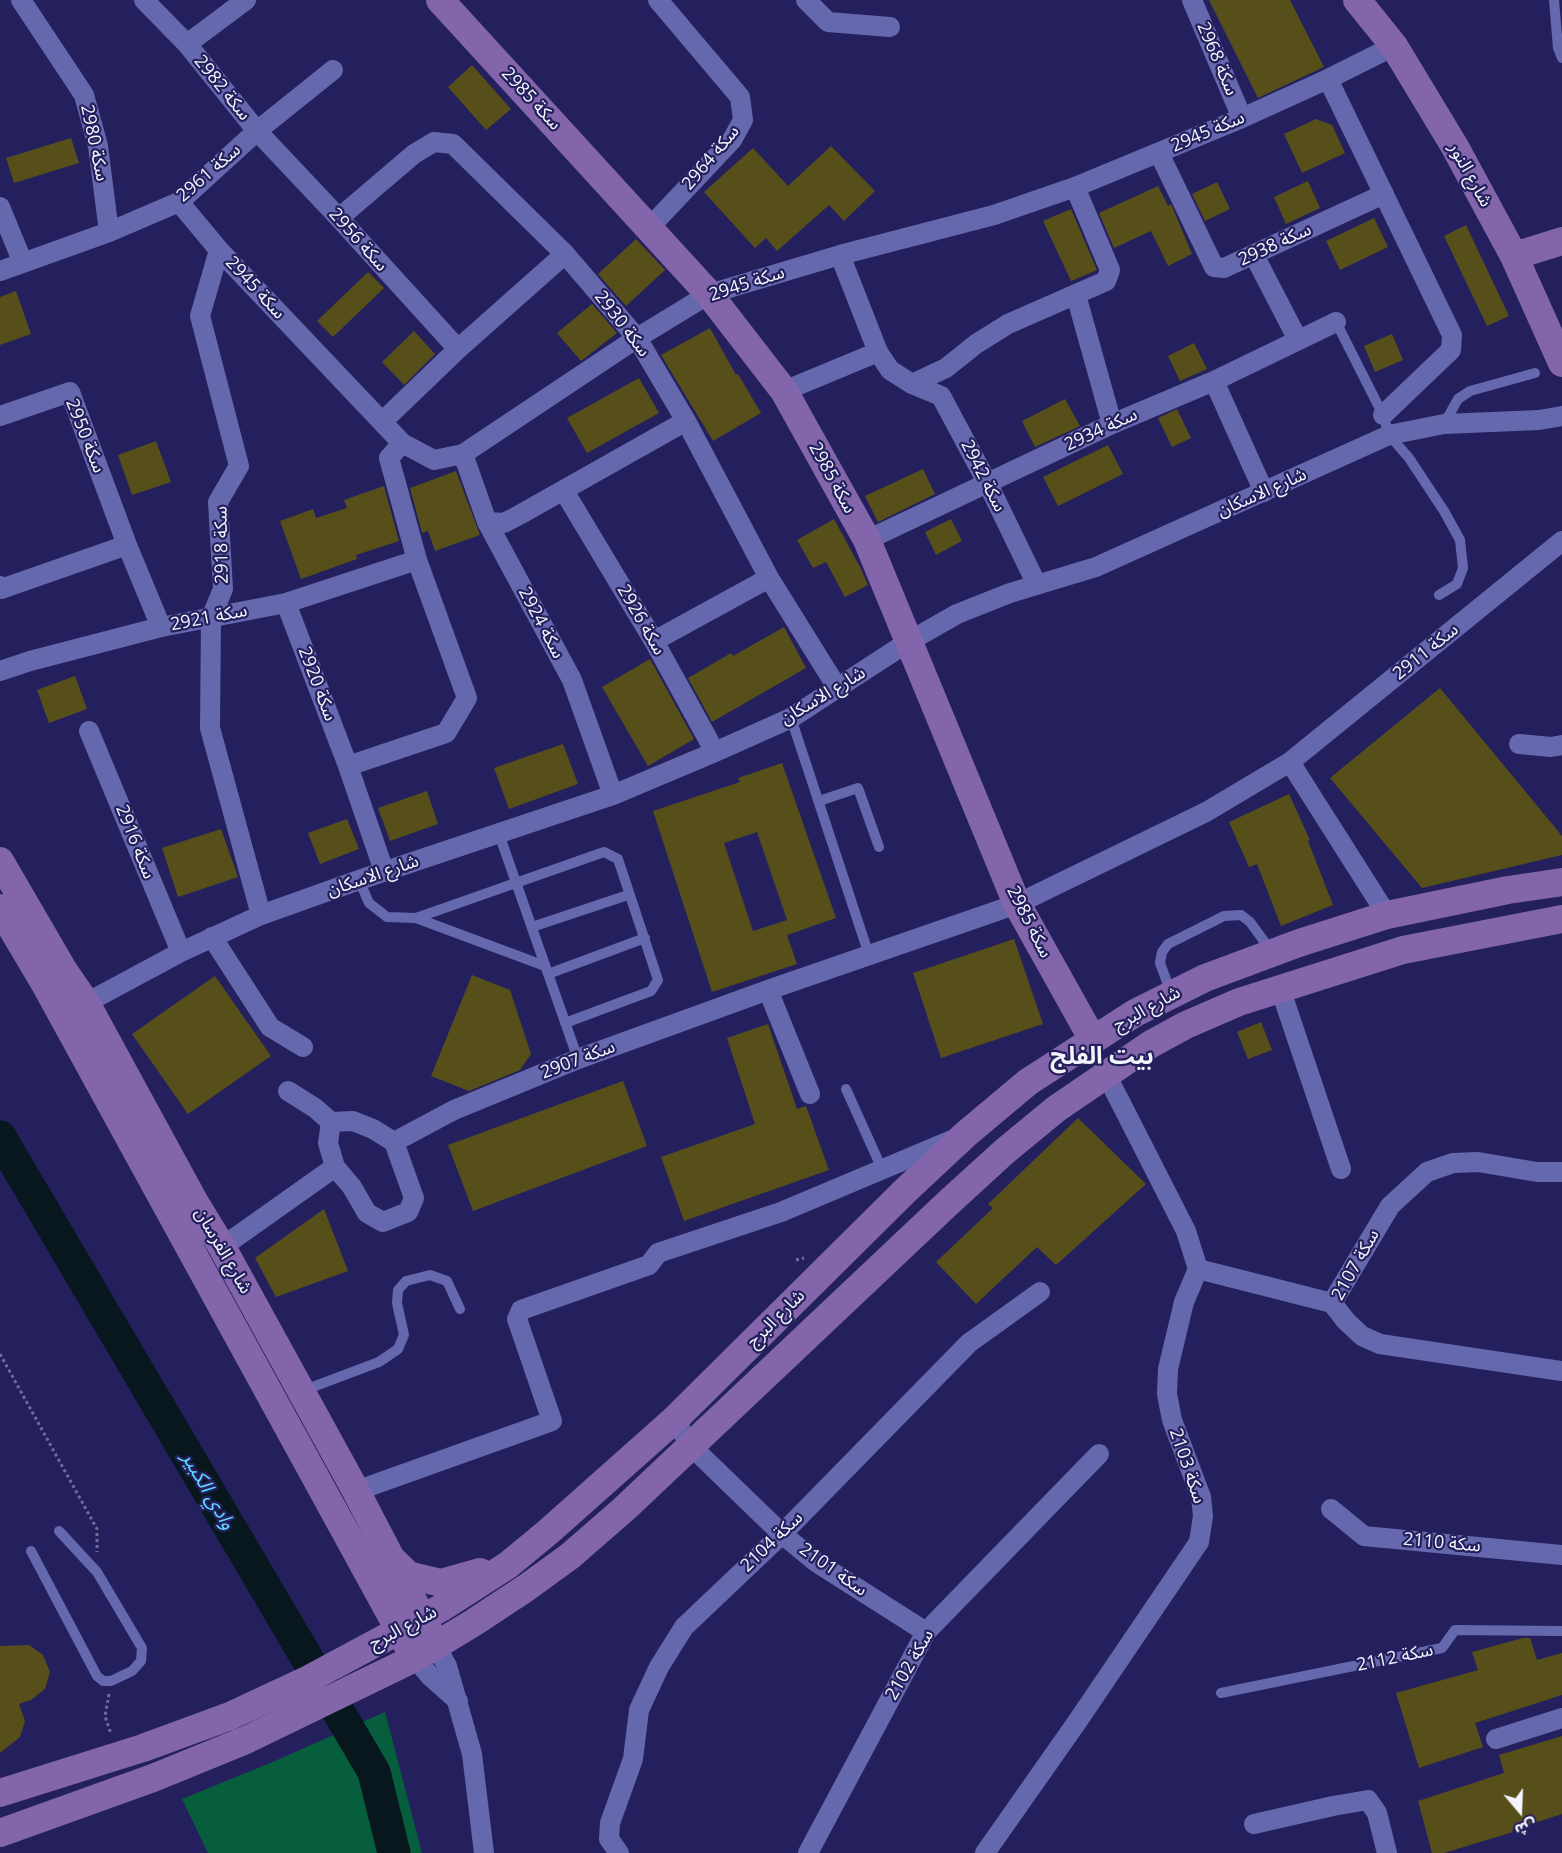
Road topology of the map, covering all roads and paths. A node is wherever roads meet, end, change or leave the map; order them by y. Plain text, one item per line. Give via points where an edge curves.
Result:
1 (21, 0) edge
2 (144, 0) edge
3 (246, 0) edge
4 (440, 0) edge
5 (658, 0) edge
6 (806, 0) edge
7 (1191, 0) edge
8 (1357, 0) edge
9 (1554, 0) edge
10 (890, 27) dead end
11 (188, 44) junction
12 (1394, 46) junction
13 (1562, 58) edge
14 (333, 70) dead end
15 (1328, 79) junction
16 (1242, 118) junction
17 (257, 131) junction
18 (1159, 153) junction
19 (1075, 188) junction
20 (1384, 194) junction
21 (179, 202) junction
22 (0, 207) edge
23 (339, 218) junction
24 (650, 227) junction
25 (110, 232) junction
26 (1562, 241) edge
27 (219, 250) junction
28 (565, 254) junction
29 (840, 255) junction
30 (1254, 255) junction
31 (1514, 256) junction
32 (23, 263) junction
33 (0, 271) edge
34 (709, 294) junction
35 (1076, 295) junction
36 (1336, 322) joint
37 (638, 338) junction
38 (1298, 340) junction
39 (458, 350) junction
40 (878, 352) junction
41 (1562, 363) edge
42 (1535, 373) dead end
43 (1214, 381) junction
44 (912, 384) junction
45 (784, 391) junction
46 (1383, 415) junction
47 (0, 416) edge
48 (1562, 416) edge
49 (686, 420) junction
50 (382, 422) junction
51 (1112, 424) junction
52 (1444, 424) junction
53 (1389, 435) junction
54 (402, 443) junction
55 (463, 454) junction
56 (988, 484) junction
57 (564, 491) junction
58 (1264, 492) junction
59 (487, 522) junction
60 (867, 540) junction
61 (1562, 542) edge
62 (127, 545) junction
63 (417, 560) junction
64 (769, 578) junction
65 (1038, 585) junction
66 (0, 586) edge
67 (1439, 595) dead end
68 (286, 603) junction
69 (211, 618) junction
70 (161, 627) junction
71 (654, 641) junction
72 (908, 642) junction
73 (0, 671) edge
74 (838, 689) junction
75 (791, 718) junction
76 (89, 731) dead end
77 (1519, 744) dead end
78 (1562, 746) edge
79 (715, 752) junction
80 (1290, 762) junction
81 (348, 766) junction
82 (614, 795) junction
83 (819, 801) junction
84 (499, 834) junction
85 (879, 847) dead end
86 (0, 861) edge
87 (384, 871) junction
88 (359, 880) junction
89 (1562, 882) edge
90 (516, 884) junction
91 (628, 895) junction
92 (1017, 904) junction
93 (0, 908) edge
94 (261, 915) junction
95 (1387, 915) junction
96 (416, 918) junction
97 (1562, 919) edge
98 (532, 927) junction
99 (212, 937) junction
100 (645, 938) junction
101 (181, 952) junction
102 (1272, 953) junction
103 (869, 955) junction
104 (547, 970) junction
105 (1280, 988) junction
106 (768, 990) junction
107 (1172, 995) junction
108 (86, 1003) junction
109 (565, 1023) junction
110 (1093, 1040) junction
111 (303, 1047) dead end
112 (578, 1059) junction
113 (1106, 1074) junction
114 (846, 1089) dead end
115 (288, 1091) dead end
116 (810, 1094) dead end
117 (331, 1122) junction
118 (966, 1134) junction
119 (394, 1142) junction
120 (335, 1167) junction
121 (882, 1169) junction
122 (1341, 1169) dead end
123 (1562, 1172) edge
124 (222, 1247) junction
125 (1198, 1269) junction
126 (1040, 1292) dead end
127 (1332, 1303) junction
128 (460, 1309) dead end
129 (0, 1354) edge
130 (1562, 1371) edge
131 (302, 1391) junction
132 (674, 1420) junction
133 (692, 1447) junction
134 (1099, 1454) dead end
135 (356, 1491) junction
136 (1331, 1509) dead end
137 (59, 1531) dead end
138 (782, 1534) junction
139 (31, 1551) dead end
140 (1562, 1555) edge
141 (393, 1560) junction
142 (508, 1565) junction
143 (97, 1572) junction
144 (422, 1617) junction
145 (398, 1630) junction
146 (1562, 1631) edge
147 (926, 1632) junction
148 (426, 1652) junction
149 (1221, 1693) dead end
150 (1562, 1718) edge
151 (1496, 1739) dead end
152 (0, 1793) edge
153 (1254, 1824) dead end
154 (0, 1833) edge
155 (484, 1853) edge
156 (620, 1853) edge
157 (808, 1853) edge
158 (985, 1853) edge
159 (1387, 1853) edge

1 - 25 street, سكة 2980 via 84,95 98,146
2 - 11 street, سكة 2982
3 - 11 street, سكة 2982
4 - 24 main road, سكة 2985
5 - 24 street, سكة 2964 via 740,97 743,120 732,140
6 - 10 street via 828,22
7 - 16 street, سكة 2968
8 - 12 main road, شارع النور
9 - 13 lane
11 - 17 street, سكة 2982
12 - 15 street, سكة 2945
12 - 31 main road, شارع النور
14 - 17 street, سكة 2961
15 - 16 street, سكة 2945
15 - 20 street
16 - 18 street, سكة 2945
17 - 21 street, سكة 2961
17 - 23 street, سكة 2956
18 - 19 street, سكة 2945
18 - 30 street, سكة 2938 via 1214,267 1224,268
19 - 29 street, سكة 2945
19 - 35 street via 1110,270 1106,281
20 - 30 street, سكة 2938
20 - 46 street via 1452,335 1451,350
21 - 25 street, سكة 2961
21 - 27 street, سكة 2945
22 - 32 street
23 - 28 street, سكة 2930 via 414,154 434,142 453,144
23 - 39 street, سكة 2956
24 - 34 main road, سكة 2985
25 - 32 street, سكة 2961
26 - 31 main road
27 - 50 street, سكة 2945
27 - 69 street, سكة 2918 via 200,316 239,466 218,502 223,589
28 - 37 street, سكة 2930
28 - 39 street
29 - 34 street, سكة 2945
29 - 40 street, سكة 2942
30 - 38 street
31 - 41 main road, شارع النور
32 - 33 street, سكة 2961
34 - 37 street, سكة 2945
34 - 45 main road, سكة 2985
35 - 44 street via 1008,324 946,368
35 - 51 street
36 - 38 street, سكة 2934
36 - 46 lane
37 - 49 street, سكة 2930
37 - 55 street, سكة 2945
38 - 43 street, سكة 2934
39 - 50 street
40 - 44 street, سكة 2942 via 890,370
40 - 45 street
42 - 52 lane via 1470,391 1458,399
43 - 51 street, سكة 2934
43 - 58 street
44 - 56 street, سكة 2942 via 940,396
45 - 60 main road, سكة 2985
46 - 53 lane
47 - 62 street, سكة 2950 via 70,392
48 - 52 street, شارع الاسكان
49 - 57 street
49 - 64 street, سكة 2930
50 - 54 street, سكة 2945
51 - 56 street, سكة 2934
52 - 53 street, شارع الاسكان
53 - 58 street, شارع الاسكان
53 - 67 lane via 1416,468 1460,540 1463,568 1457,584
54 - 55 street, سكة 2945 via 434,460
54 - 63 street via 388,458
55 - 59 street, سكة 2924
56 - 60 street, سكة 2934
56 - 65 street, سكة 2942
57 - 59 street via 504,523
57 - 71 street, سكة 2926
58 - 65 street, شارع الاسكان via 1096,567
59 - 82 street, سكة 2924 via 572,680
60 - 72 main road, سكة 2985
61 - 80 street, سكة 2911
62 - 66 street via 1,589
62 - 70 street, سكة 2950
63 - 68 street, سكة 2921
63 - 81 street via 467,698 446,733
64 - 71 street
64 - 74 street, سكة 2930
65 - 72 street, شارع الاسكان via 957,614
68 - 69 street, سكة 2921
68 - 81 street, سكة 2920
69 - 70 street, سكة 2921
69 - 94 street, سكة 2918 via 210,728
70 - 73 street, سكة 2921
71 - 79 street, سكة 2926
72 - 74 street, شارع الاسكان
72 - 92 main road, سكة 2985
74 - 75 street, شارع الاسكان
75 - 79 street, شارع الاسكان
75 - 83 lane
76 - 101 street, سكة 2916
77 - 78 street
79 - 82 street, شارع الاسكان
80 - 92 street, سكة 2911 via 1206,812
80 - 95 street
81 - 87 street, سكة 2920
82 - 84 street, شارع الاسكان
83 - 85 lane via 858,788
83 - 103 lane
84 - 87 street, شارع الاسكان
84 - 90 lane
86 - 108 main road, شارع الفرسان
87 - 88 street, شارع الاسكان
88 - 94 street, شارع الاسكان
88 - 96 lane via 369,903 387,917
89 - 95 main road, شارع البرج
90 - 91 lane via 604,852 618,860
90 - 96 lane
90 - 98 lane
91 - 98 lane
91 - 100 lane
92 - 103 street, سكة 2907
92 - 110 main road, سكة 2985
93 - 145 main road, شارع الفرسان
94 - 99 street, شارع الاسكان
95 - 102 main road, شارع البرج
96 - 104 lane
97 - 105 main road, شارع البرج via 1403,950
98 - 104 lane
99 - 101 street, شارع الاسكان
99 - 111 street via 270,1027
100 - 104 lane
100 - 109 lane via 658,980 651,991
101 - 108 street, شارع الاسكان
102 - 107 main road, شارع البرج
102 - 107 lane via 1241,915 1224,916 1168,944 1162,952 1160,963
103 - 106 street, سكة 2907
104 - 109 lane
105 - 113 main road, شارع البرج via 1186,1025
105 - 122 street
106 - 112 street, سكة 2907
106 - 116 street
107 - 110 main road, شارع البرج
108 - 124 main road, شارع الفرسان
109 - 112 lane
110 - 118 main road, شارع البرج via 1028,1082
112 - 119 street, سكة 2907 via 454,1110
113 - 125 street via 1186,1231
113 - 133 main road, شارع البرج via 1056,1109 948,1203
114 - 121 lane
115 - 117 street
117 - 119 street via 353,1121
117 - 120 street via 328,1143
118 - 121 street
118 - 132 main road, شارع البرج
119 - 120 street via 414,1198 408,1212 383,1222 367,1213
120 - 124 street
121 - 135 street via 781,1212 658,1253 649,1265 521,1310 517,1319 552,1420
123 - 127 street, سكة 2107 via 1478,1162 1453,1163 1426,1172 1390,1206
124 - 131 main road, شارع الفرسان
125 - 127 street
125 - 158 street, سكة 2103 via 1184,1302 1168,1370 1167,1394 1172,1420 1201,1497 1199,1542
126 - 138 street, سكة 2104 via 969,1343
127 - 130 street, سكة 2107 via 1362,1336 1380,1344
128 - 131 lane via 447,1281 430,1275 406,1281 398,1290 404,1335 398,1350 379,1362
129 - 143 path via 97,1529
131 - 135 main road, شارع الفرسان
132 - 133 street, سكة 2101
132 - 142 main road, شارع البرج
133 - 138 street, سكة 2101
133 - 148 main road, شارع البرج via 570,1556
134 - 147 street, سكة 2102
135 - 141 main road, شارع الفرسان
136 - 140 street, سكة 2110 via 1364,1536
137 - 143 lane
138 - 147 street, سكة 2101 via 816,1562
138 - 156 street, سكة 2104 via 684,1628 659,1667 639,1710 633,1759 610,1823 609,1839
139 - 143 lane via 97,1676 111,1681 137,1666 142,1648
141 - 142 main road via 408,1575 441,1583
141 - 144 main road, شارع الفرسان
142 - 144 main road, شارع البرج
144 - 145 main road, شارع البرج
144 - 148 main road, شارع الفرسان
145 - 148 main road, شارع الفرسان
145 - 152 main road, شارع البرج via 305,1681 230,1716
146 - 149 lane, سكة 2112 via 1455,1630 1443,1648
147 - 157 street, سكة 2102
148 - 154 main road, شارع البرج via 246,1740
148 - 155 street via 458,1701 472,1754
150 - 151 street
153 - 159 street via 1368,1800 1377,1813

